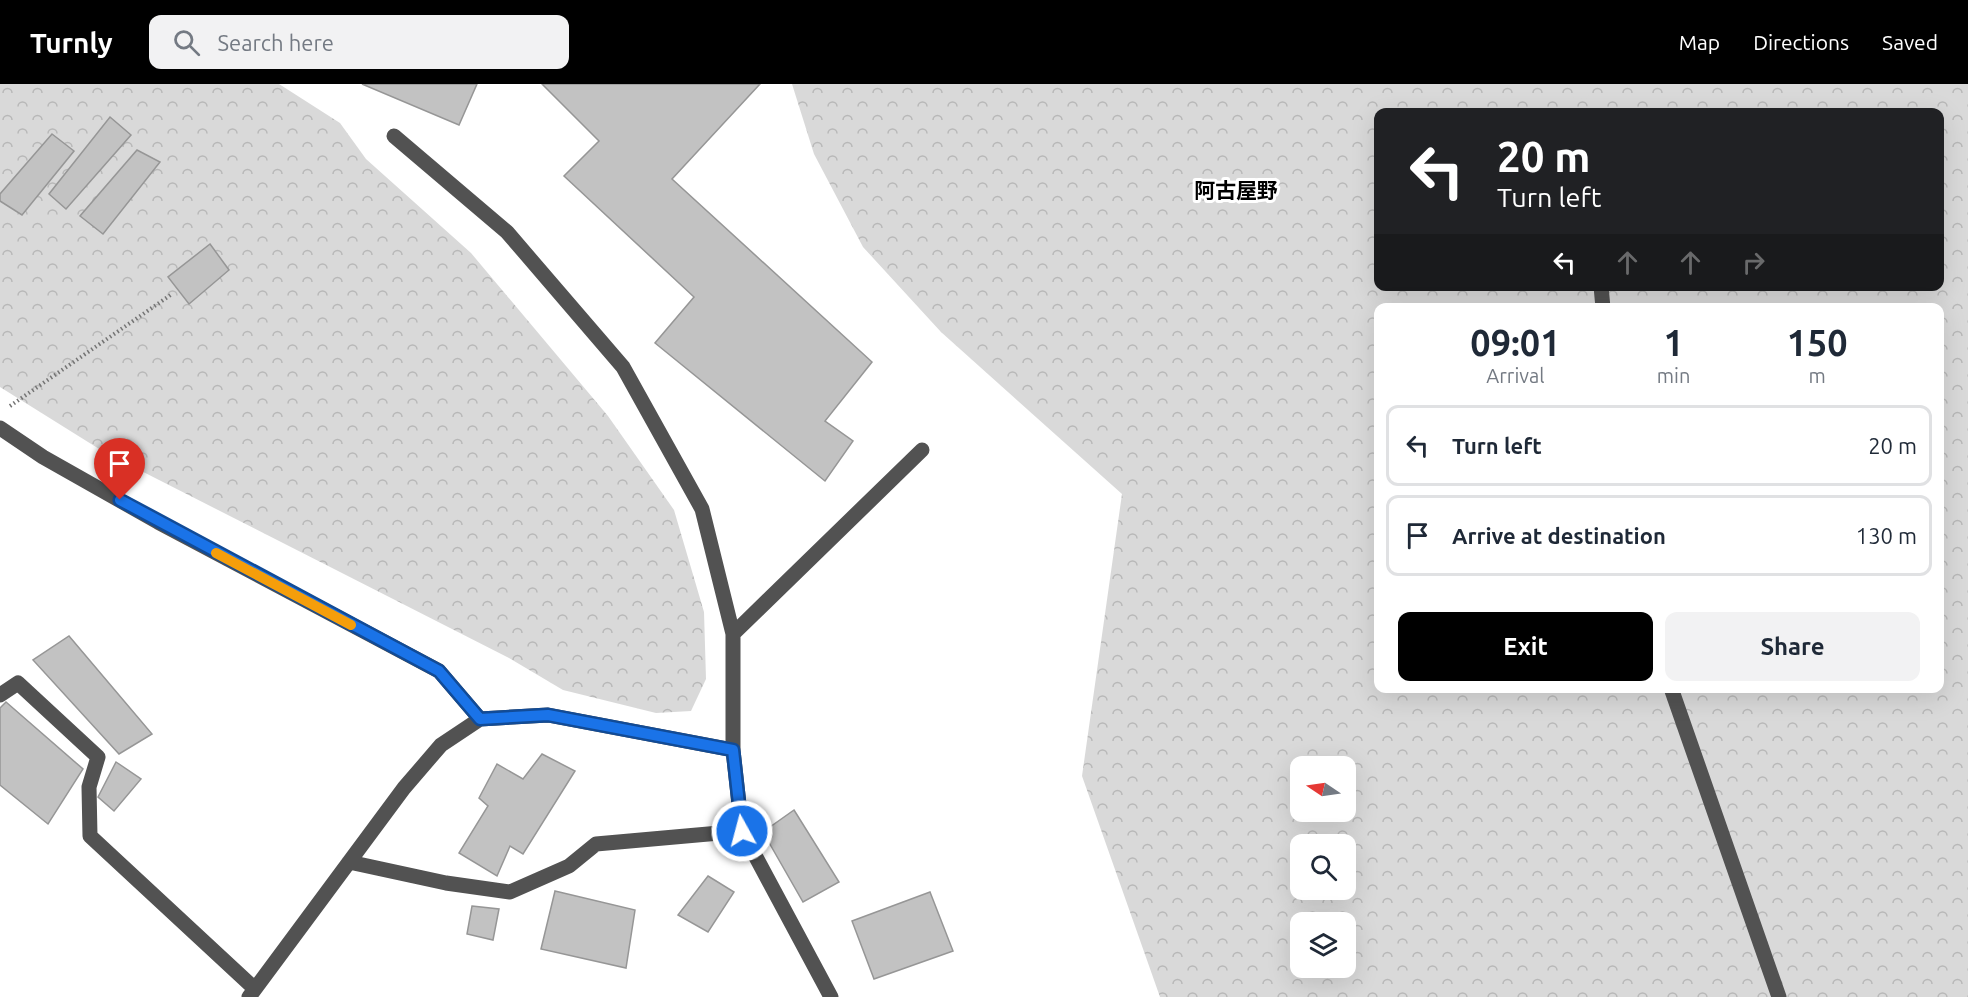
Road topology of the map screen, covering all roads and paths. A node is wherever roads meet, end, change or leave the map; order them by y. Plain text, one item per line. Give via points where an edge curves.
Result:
1 (394, 136) dead end
2 (172, 294) dead end
3 (10, 407) dead end
4 (0, 428) edge
5 (922, 450) dead end
6 (733, 634) junction
7 (1673, 693) edge
8 (0, 695) edge
9 (480, 719) junction
10 (733, 750) junction
11 (742, 831) junction
12 (349, 862) junction
13 (252, 993) edge
14 (831, 997) edge
15 (1779, 997) edge

1 - 6 street via 507,232 623,367 702,508
2 - 3 path
4 - 9 street via 158,522 439,671
5 - 6 street
6 - 10 street
7 - 15 street
8 - 13 street via 18,683 98,757 89,787 90,836
9 - 10 street via 548,715
9 - 12 street via 441,745
10 - 11 street
11 - 12 street via 596,844 569,866 510,892
11 - 14 street
12 - 13 street

